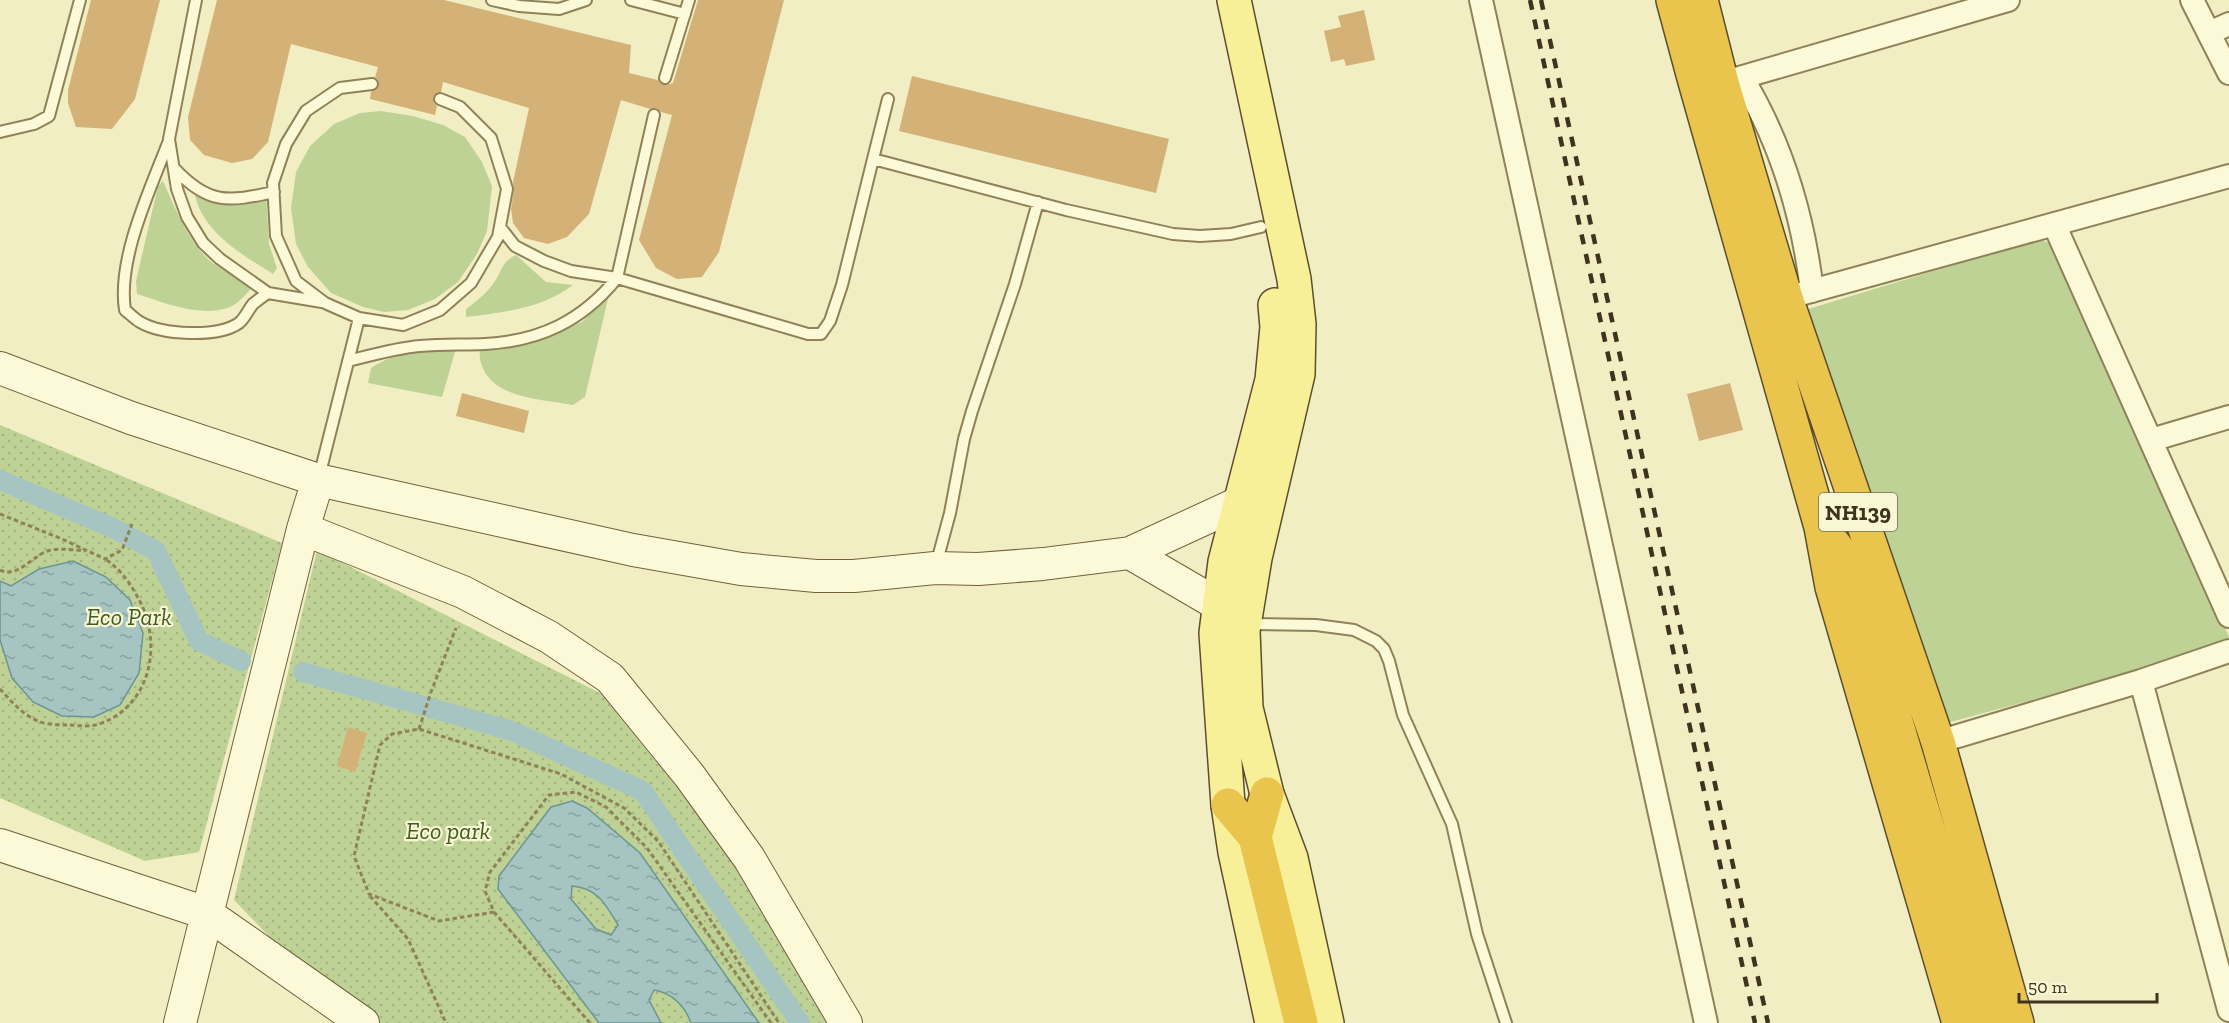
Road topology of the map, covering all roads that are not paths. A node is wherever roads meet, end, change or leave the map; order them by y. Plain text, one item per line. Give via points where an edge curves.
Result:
1 (80, 0) edge
2 (196, 0) edge
3 (492, 0) edge
4 (586, 0) edge
5 (631, 0) edge
6 (690, 0) edge
7 (1210, 0) edge
8 (1234, 0) edge
9 (1481, 0) edge
10 (1674, 0) edge
11 (1701, 0) edge
12 (2008, 0) edge
13 (2192, 0) edge
14 (685, 14) junction
15 (2219, 28) edge
16 (2229, 73) edge
17 (665, 78) dead end
18 (1732, 80) junction
19 (372, 84) dead end
20 (440, 99) dead end
21 (888, 99) dead end
22 (654, 115) dead end
23 (0, 132) edge
24 (169, 140) junction
25 (873, 159) junction
26 (173, 167) junction
27 (2229, 176) edge
28 (274, 192) junction
29 (1038, 202) junction
30 (2054, 224) junction
31 (500, 227) junction
32 (1261, 227) junction
33 (617, 278) junction
34 (268, 292) junction
35 (1799, 295) junction
36 (325, 303) junction
37 (359, 318) junction
38 (348, 361) junction
39 (0, 368) edge
40 (2229, 417) edge
41 (2151, 440) junction
42 (318, 480) junction
43 (1241, 502) junction
44 (1859, 514) junction
45 (1821, 527) junction
46 (303, 529) junction
47 (1130, 553) junction
48 (935, 568) junction
49 (1852, 573) junction
50 (1232, 615) junction
51 (2229, 616) edge
52 (2229, 651) edge
53 (2141, 681) junction
54 (1938, 742) junction
55 (1268, 794) junction
56 (1228, 805) junction
57 (0, 845) edge
58 (1258, 846) junction
59 (206, 913) junction
60 (2229, 1010) edge
61 (180, 1023) edge
62 (363, 1023) edge
63 (846, 1023) edge
64 (1272, 1023) edge
65 (1301, 1023) edge
66 (1327, 1023) edge
67 (1506, 1023) edge
68 (1706, 1023) edge
69 (1959, 1023) edge
70 (1986, 1023) edge
71 (2017, 1023) edge

1 - 23 lane via 49,116
2 - 24 lane
3 - 4 lane via 559,9
5 - 14 lane
6 - 14 lane
7 - 32 main road
8 - 50 main road via 1294,279 1299,324 1298,374 1255,558
9 - 68 street
10 - 45 highway, NH139
11 - 18 highway, NH139
12 - 18 street
13 - 15 street
14 - 17 lane
15 - 16 street
18 - 35 highway, NH139
19 - 28 lane via 340,88 306,111 286,144 273,183
20 - 31 lane via 460,107 491,138 507,189
21 - 25 lane
22 - 33 lane
24 - 26 lane
24 - 34 lane via 124,270 125,310 141,322 164,329 212,332 241,321
25 - 29 lane
25 - 33 lane via 842,285 831,321 821,334 808,334
26 - 28 lane via 195,189 212,196 237,199
26 - 34 lane via 187,217 203,243 219,259
27 - 30 street
28 - 36 lane via 276,236 296,280
29 - 32 lane via 1173,234 1231,234
29 - 48 lane via 972,411
30 - 35 street
30 - 41 street
31 - 33 lane via 515,246 544,261
31 - 37 lane via 471,283 440,310 403,325
32 - 43 main road via 1274,284 1277,327 1272,380
33 - 38 lane via 600,299 582,312 532,338 421,346
34 - 36 lane
35 - 44 highway, NH139
36 - 37 lane
37 - 38 lane
38 - 42 lane
39 - 42 street via 131,418
40 - 41 street
41 - 51 street
42 - 46 street
42 - 48 street via 633,550 741,569 854,576
43 - 47 street
43 - 50 main road via 1225,562
44 - 49 highway
44 - 54 highway, NH139
45 - 49 highway
45 - 69 highway, NH139 via 1832,587
46 - 59 street
46 - 63 street via 463,592 549,637 610,678 689,775 749,858
47 - 48 street via 1014,567
47 - 50 street
49 - 70 highway
50 - 55 main road via 1246,708
50 - 56 main road via 1216,633
50 - 67 lane via 1354,630 1384,649 1403,715 1452,824 1477,934
52 - 53 street
53 - 54 street
53 - 60 street
54 - 71 highway, NH139
55 - 58 highway
55 - 66 main road via 1291,858
56 - 58 highway
56 - 64 main road
57 - 59 street
58 - 65 highway
59 - 61 street
59 - 62 street

